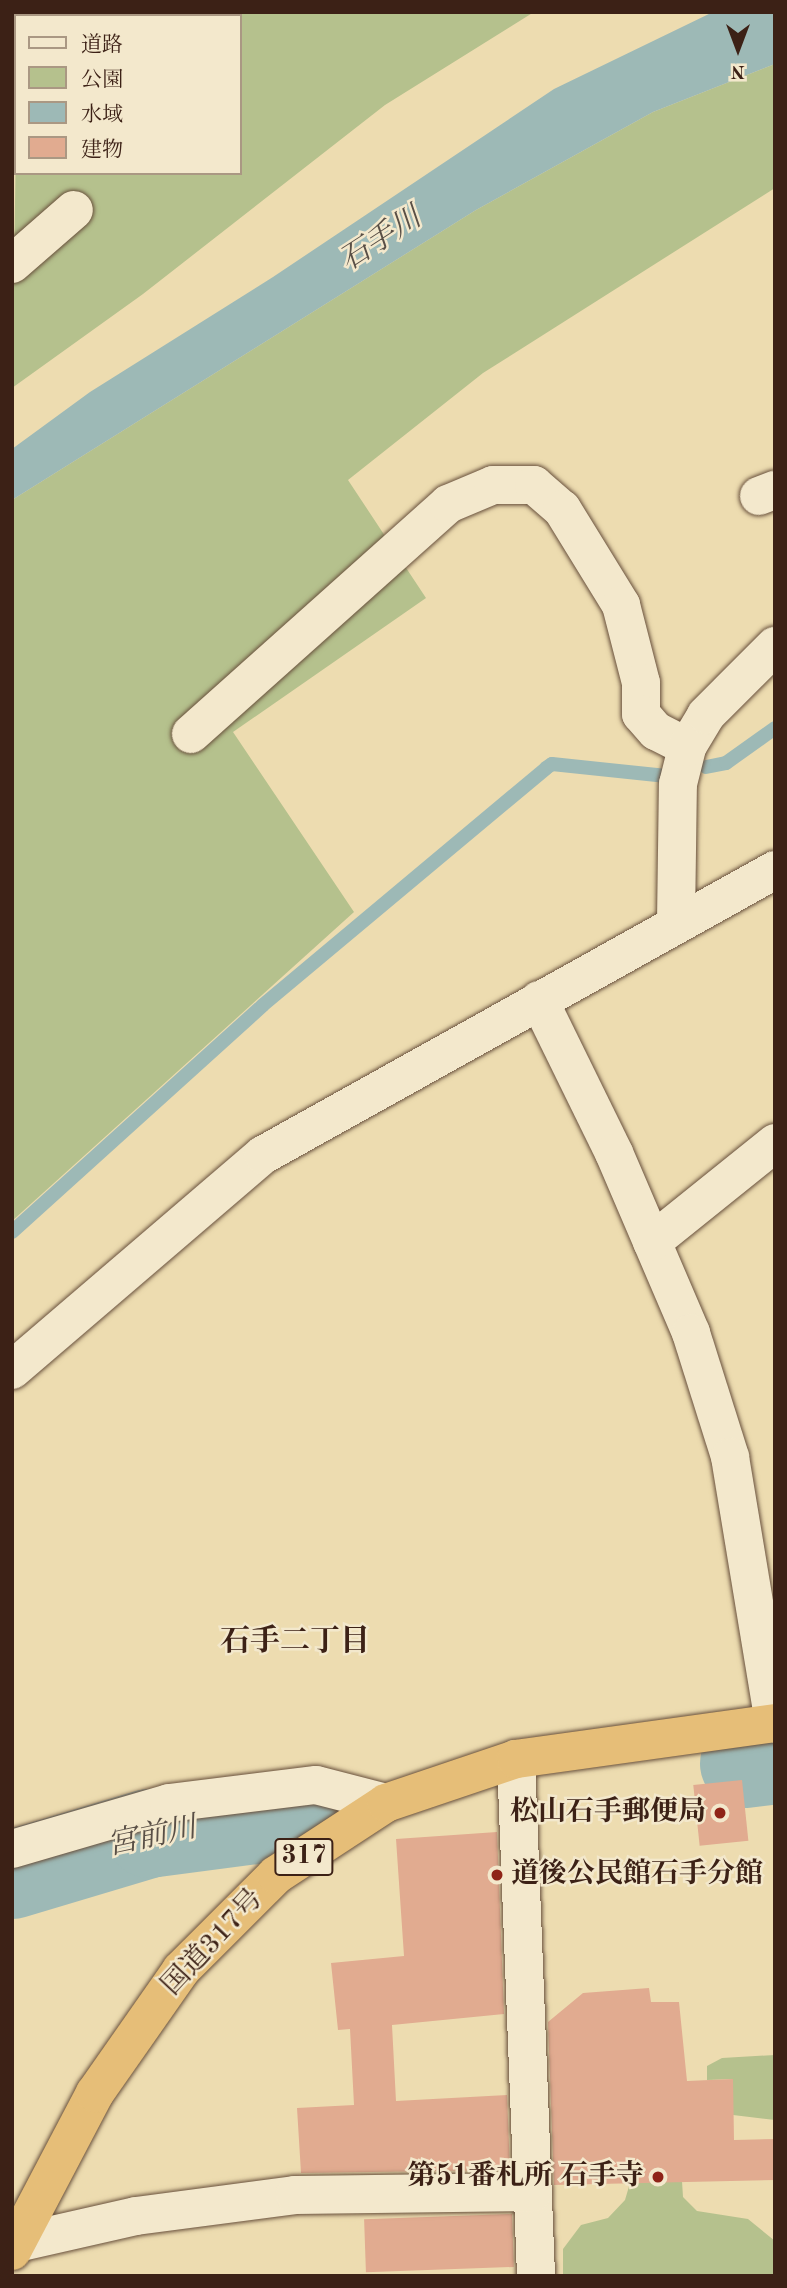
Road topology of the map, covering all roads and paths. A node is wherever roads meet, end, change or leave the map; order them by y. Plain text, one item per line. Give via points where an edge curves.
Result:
1 (74, 210) dead end
2 (12, 264) edge
3 (775, 646) edge
4 (191, 734) dead end
5 (687, 747) junction
6 (775, 870) edge
7 (676, 922) junction
8 (539, 1000) junction
9 (775, 1143) edge
10 (652, 1242) junction
11 (12, 1370) edge
12 (774, 1723) edge
13 (516, 1759) junction
14 (386, 1803) junction
15 (12, 1849) edge
16 (533, 2192) junction
17 (14, 2247) edge
18 (536, 2276) edge

1 - 2 street
3 - 5 street via 706,716
4 - 5 street via 448,505 492,485 534,485 562,509 621,605 641,683 641,714 656,731
5 - 7 street via 678,784
6 - 7 street
7 - 8 street
8 - 10 street
8 - 11 street via 263,1155
9 - 10 street
10 - 12 street via 691,1333 730,1457
12 - 13 highway, 国道317号 / 317
13 - 14 highway, 国道317号 / 317
13 - 16 street
14 - 15 street via 316,1785 169,1803
14 - 17 highway, 国道317号 / 317 via 276,1875 181,1970 95,2093
16 - 17 street via 295,2195 136,2216
16 - 18 street

